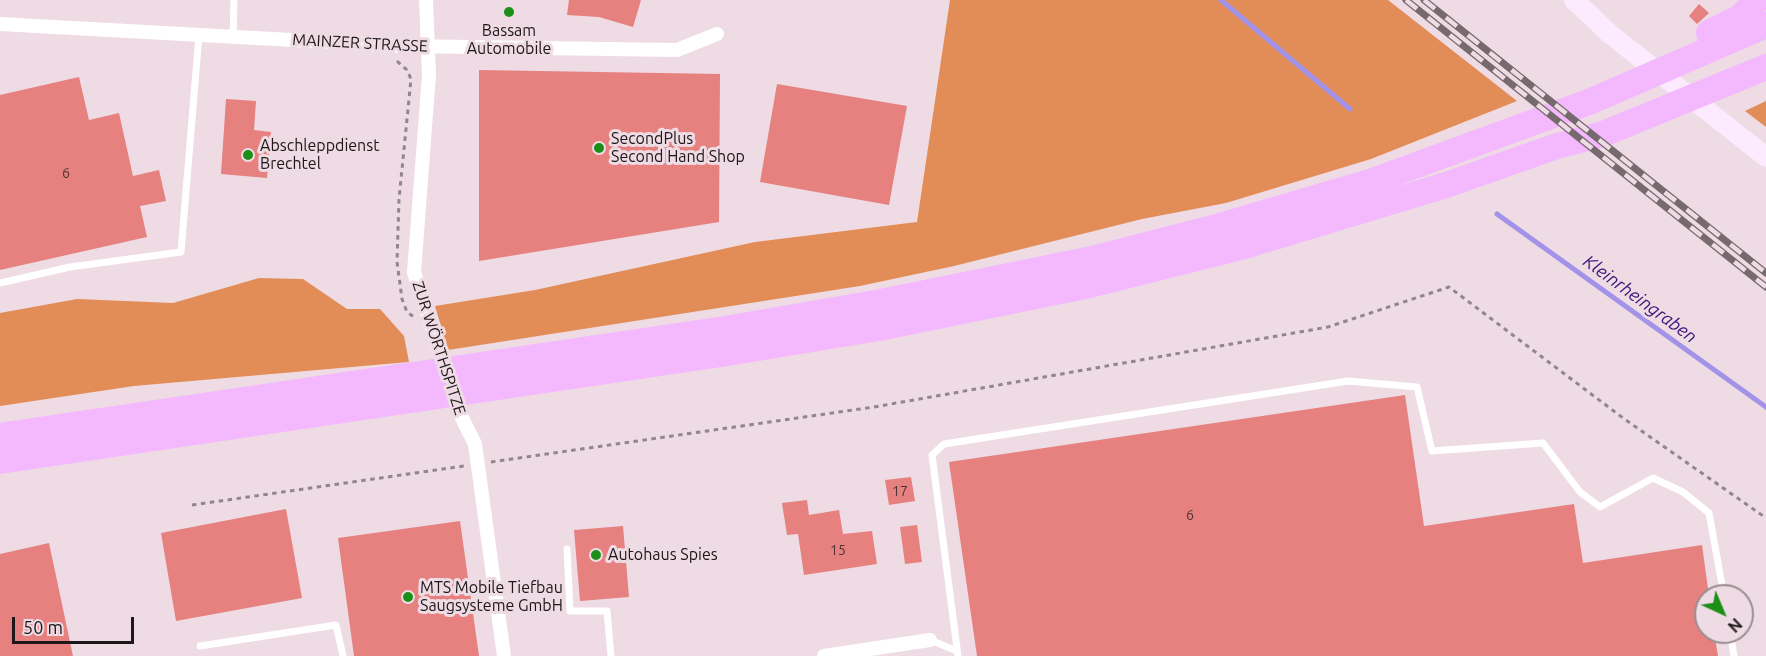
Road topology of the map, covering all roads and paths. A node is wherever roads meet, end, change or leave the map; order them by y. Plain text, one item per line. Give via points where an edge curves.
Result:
1 (234, 0) edge
2 (426, 0) edge
3 (1574, 0) edge
4 (1758, 0) edge
5 (0, 24) edge
6 (1766, 25) edge
7 (717, 34) dead end
8 (199, 35) junction
9 (233, 37) junction
10 (429, 47) junction
11 (1766, 51) edge
12 (385, 61) dead end
13 (1766, 68) edge
14 (1688, 72) junction
15 (1766, 157) edge
16 (0, 283) edge
17 (430, 322) junction
18 (411, 387) junction
19 (0, 436) edge
20 (0, 460) edge
21 (478, 464) junction
22 (192, 505) dead end
23 (1766, 518) edge
24 (567, 549) dead end
25 (1722, 584) edge
26 (930, 640) joint
27 (200, 646) dead end
28 (958, 653) edge
29 (343, 656) edge
30 (504, 656) edge
31 (611, 656) edge
32 (824, 656) edge

1 - 9 lane
2 - 10 street, ZUR WÖRTHSPITZE
3 - 15 main road via 1610,34
4 - 14 highway
5 - 8 street, MAINZER STRASSE
6 - 14 highway
7 - 10 street, MAINZER STRASSE via 677,50
8 - 9 street, MAINZER STRASSE
8 - 16 lane via 182,252 70,267
9 - 10 street, MAINZER STRASSE
10 - 17 street, ZUR WÖRTHSPITZE via 414,272
11 - 14 highway
12 - 17 path via 397,61 411,79 399,199 397,262 402,299 407,312
13 - 14 highway
14 - 18 highway via 1589,102 1370,182 1092,259 792,318 480,365
14 - 18 highway via 1557,146 1446,185 1241,247 1090,285 867,330 489,389
17 - 21 street, ZUR WÖRTHSPITZE via 459,412 475,444
18 - 19 highway
18 - 20 highway
21 - 22 path
21 - 23 path via 874,407 1328,327 1449,287 1623,418
21 - 30 street, ZUR WÖRTHSPITZE
24 - 31 lane via 570,611 607,611
25 - 28 lane via 1709,513 1683,492 1653,478 1600,507 1580,492 1544,443 1432,451 1417,387 1348,381 944,444 932,455
26 - 28 lane
26 - 32 street
27 - 29 lane via 336,626

